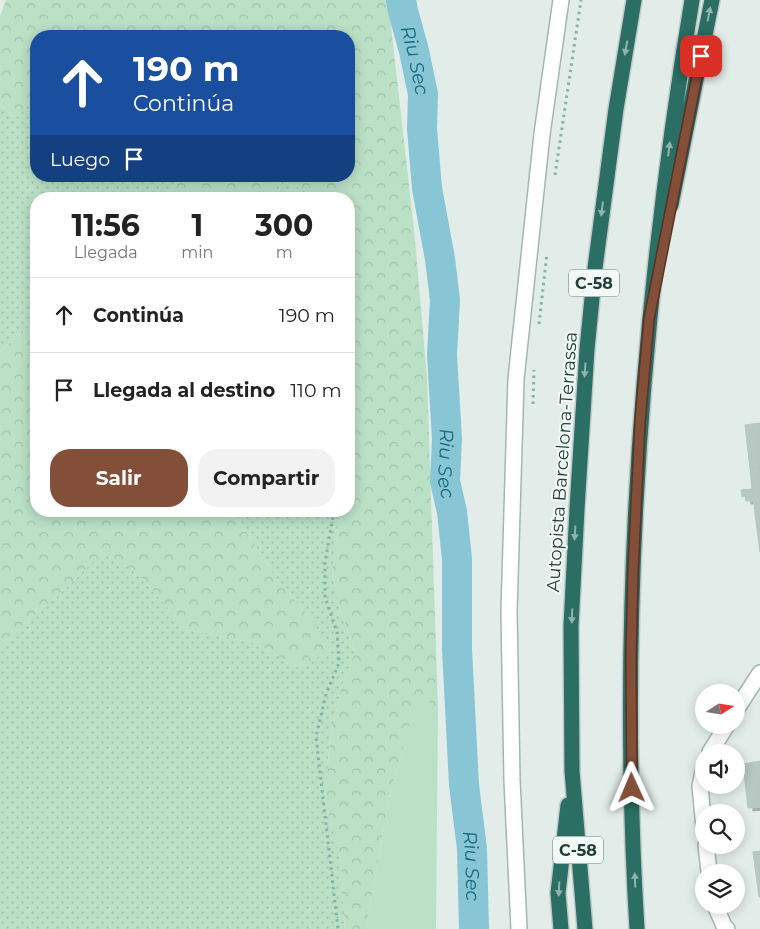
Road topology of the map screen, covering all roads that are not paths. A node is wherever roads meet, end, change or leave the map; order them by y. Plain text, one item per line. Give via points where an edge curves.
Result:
1 (561, 0) edge
2 (634, 0) edge
3 (692, 0) edge
4 (712, 0) edge
5 (649, 319) junction
6 (760, 673) edge
7 (745, 696) edge
8 (572, 771) junction
9 (715, 914) edge
10 (718, 914) edge
11 (519, 929) edge
12 (561, 929) edge
13 (585, 929) edge
14 (637, 929) edge
15 (716, 929) edge
16 (727, 929) edge

1 - 11 street via 542,134 516,379 509,612
2 -> 8 highway, Autopista Barcelona-Terrassa / C-58 via 605,188 587,349 571,626
5 -> 3 highway via 673,113
5 -> 4 highway
14 -> 5 highway via 631,646 637,480
6 - 7 street
8 -> 12 highway via 558,893
8 - 13 highway, Autopista Barcelona-Terrassa / C-58
9 - 15 street
10 - 16 street

